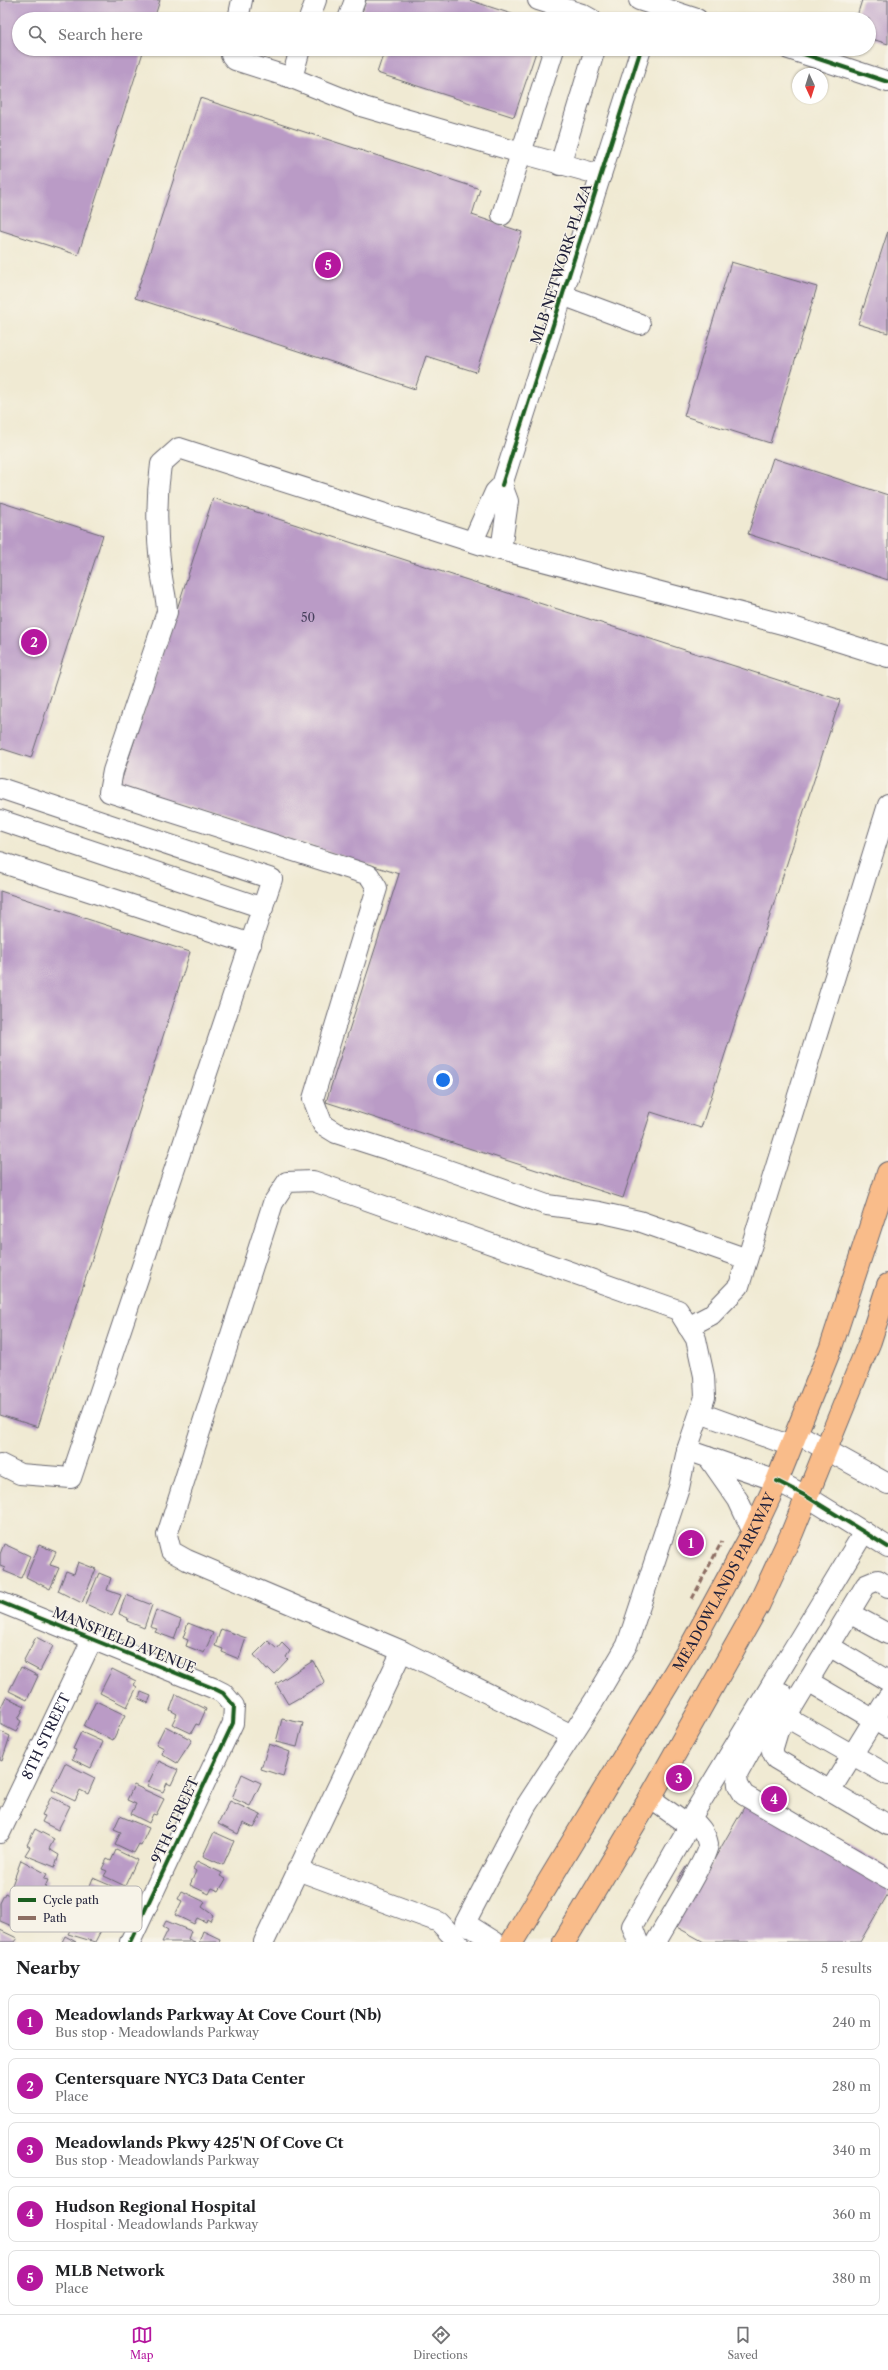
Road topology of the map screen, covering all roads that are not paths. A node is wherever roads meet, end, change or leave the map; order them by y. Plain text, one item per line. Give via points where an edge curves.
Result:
1 (242, 0) edge
2 (316, 0) edge
3 (355, 0) edge
4 (538, 0) edge
5 (650, 6) edge
6 (239, 12) edge
7 (312, 12) edge
8 (351, 12) edge
9 (561, 12) edge
10 (672, 12) edge
11 (232, 56) edge
12 (298, 56) edge
13 (552, 56) edge
14 (593, 56) edge
15 (639, 56) edge
16 (810, 56) edge
17 (292, 78) junction
18 (888, 82) edge
19 (521, 153) junction
20 (560, 165) junction
21 (601, 175) junction
22 (502, 215) dead end
23 (562, 295) junction
24 (640, 324) dead end
25 (502, 485) junction
26 (473, 541) junction
27 (501, 550) junction
28 (888, 657) edge
29 (0, 788) edge
30 (888, 805) edge
31 (0, 820) edge
32 (0, 862) edge
33 (263, 908) junction
34 (251, 944) junction
35 (888, 1173) edge
36 (747, 1259) junction
37 (888, 1284) edge
38 (688, 1327) junction
39 (700, 1413) junction
40 (794, 1440) junction
41 (825, 1449) junction
42 (687, 1450) junction
43 (708, 1457) junction
44 (0, 1464) edge
45 (777, 1481) junction
46 (888, 1484) edge
47 (806, 1496) junction
48 (754, 1532) junction
49 (864, 1532) junction
50 (888, 1547) edge
51 (888, 1586) edge
52 (0, 1602) edge
53 (850, 1613) junction
54 (888, 1634) edge
55 (92, 1640) junction
56 (797, 1643) junction
57 (829, 1646) junction
58 (402, 1651) junction
59 (808, 1681) junction
60 (888, 1681) edge
61 (888, 1697) edge
62 (234, 1706) joint
63 (786, 1717) junction
64 (881, 1724) edge
65 (572, 1735) junction
66 (852, 1756) junction
67 (888, 1775) edge
68 (830, 1791) junction
69 (650, 1798) junction
70 (690, 1822) junction
71 (888, 1825) edge
72 (0, 1833) edge
73 (297, 1870) junction
74 (888, 1879) edge
75 (142, 1916) edge
76 (135, 1932) edge
77 (457, 1936) edge
78 (130, 1942) edge
79 (264, 1942) edge
80 (495, 1942) edge
81 (512, 1942) edge
82 (564, 1942) edge
83 (638, 1942) edge
84 (656, 1942) edge

1 - 6 street
2 - 7 street
3 - 8 street
4 - 9 street
5 - 10 street
11 - 17 street via 235,60
12 - 17 street
13 - 19 street
14 - 20 street
15 - 21 street, MLB NETWORK PLAZA
16 - 18 street
17 - 19 street via 364,107
19 - 20 street
19 - 22 street
20 - 21 street
21 - 23 street, MLB NETWORK PLAZA
23 - 24 street
23 - 25 street, MLB NETWORK PLAZA
25 - 26 street, MLB NETWORK PLAZA via 495,492
25 - 27 street via 508,501
26 - 27 street
26 - 36 street via 179,448 161,464 156,501 167,612 109,792 369,875 377,888 313,1099 323,1125 336,1133 547,1205 599,1212 639,1221
27 - 28 street via 790,626
29 - 33 street via 272,879
30 - 36 street
31 - 33 street
32 - 34 street
33 - 34 street
34 - 44 street via 71,1478 20,1474
35 - 40 main road, MEADOWLANDS PARKWAY via 831,1347
36 - 38 street via 739,1286 710,1315
37 - 41 main road via 870,1342
38 - 39 street via 696,1339 704,1376 705,1397
38 - 58 street via 678,1310 670,1307 313,1181 287,1182 273,1204 167,1535 167,1542 171,1551 186,1560
39 - 40 street
39 - 42 street
40 - 41 street
40 - 45 main road, MEADOWLANDS PARKWAY
41 - 46 street
41 - 47 main road
42 - 43 street
42 - 65 street via 678,1488 627,1645
43 - 45 street
43 - 48 street via 738,1500
45 - 47 street
45 - 48 main road, MEADOWLANDS PARKWAY
47 - 49 street
47 - 69 main road via 759,1604
48 - 81 main road, MEADOWLANDS PARKWAY via 692,1644
49 - 50 street
49 - 56 street
51 - 53 street via 878,1580 870,1582
52 - 55 street, MANSFIELD AVENUE
53 - 54 street
53 - 57 street
55 - 62 street, MANSFIELD AVENUE via 213,1688 223,1693
55 - 72 street, 8TH STREET
56 - 70 street
56 - 74 street via 798,1664 737,1774 738,1785 744,1795
57 - 59 street
57 - 60 street
58 - 65 street
58 - 73 street
59 - 63 street
59 - 64 street
61 - 64 street
62 - 75 street, 9TH STREET via 233,1723
63 - 66 street
63 - 68 street via 778,1731 772,1751 776,1759
64 - 66 street
65 - 77 street via 526,1806
66 - 67 street
66 - 68 street
68 - 71 street
69 - 70 street
69 - 82 main road
70 - 83 street via 632,1926
70 - 84 street via 705,1833 708,1846 699,1867
73 - 77 street via 439,1922
73 - 79 street
76 - 78 street, 9TH STREET
77 - 80 street

